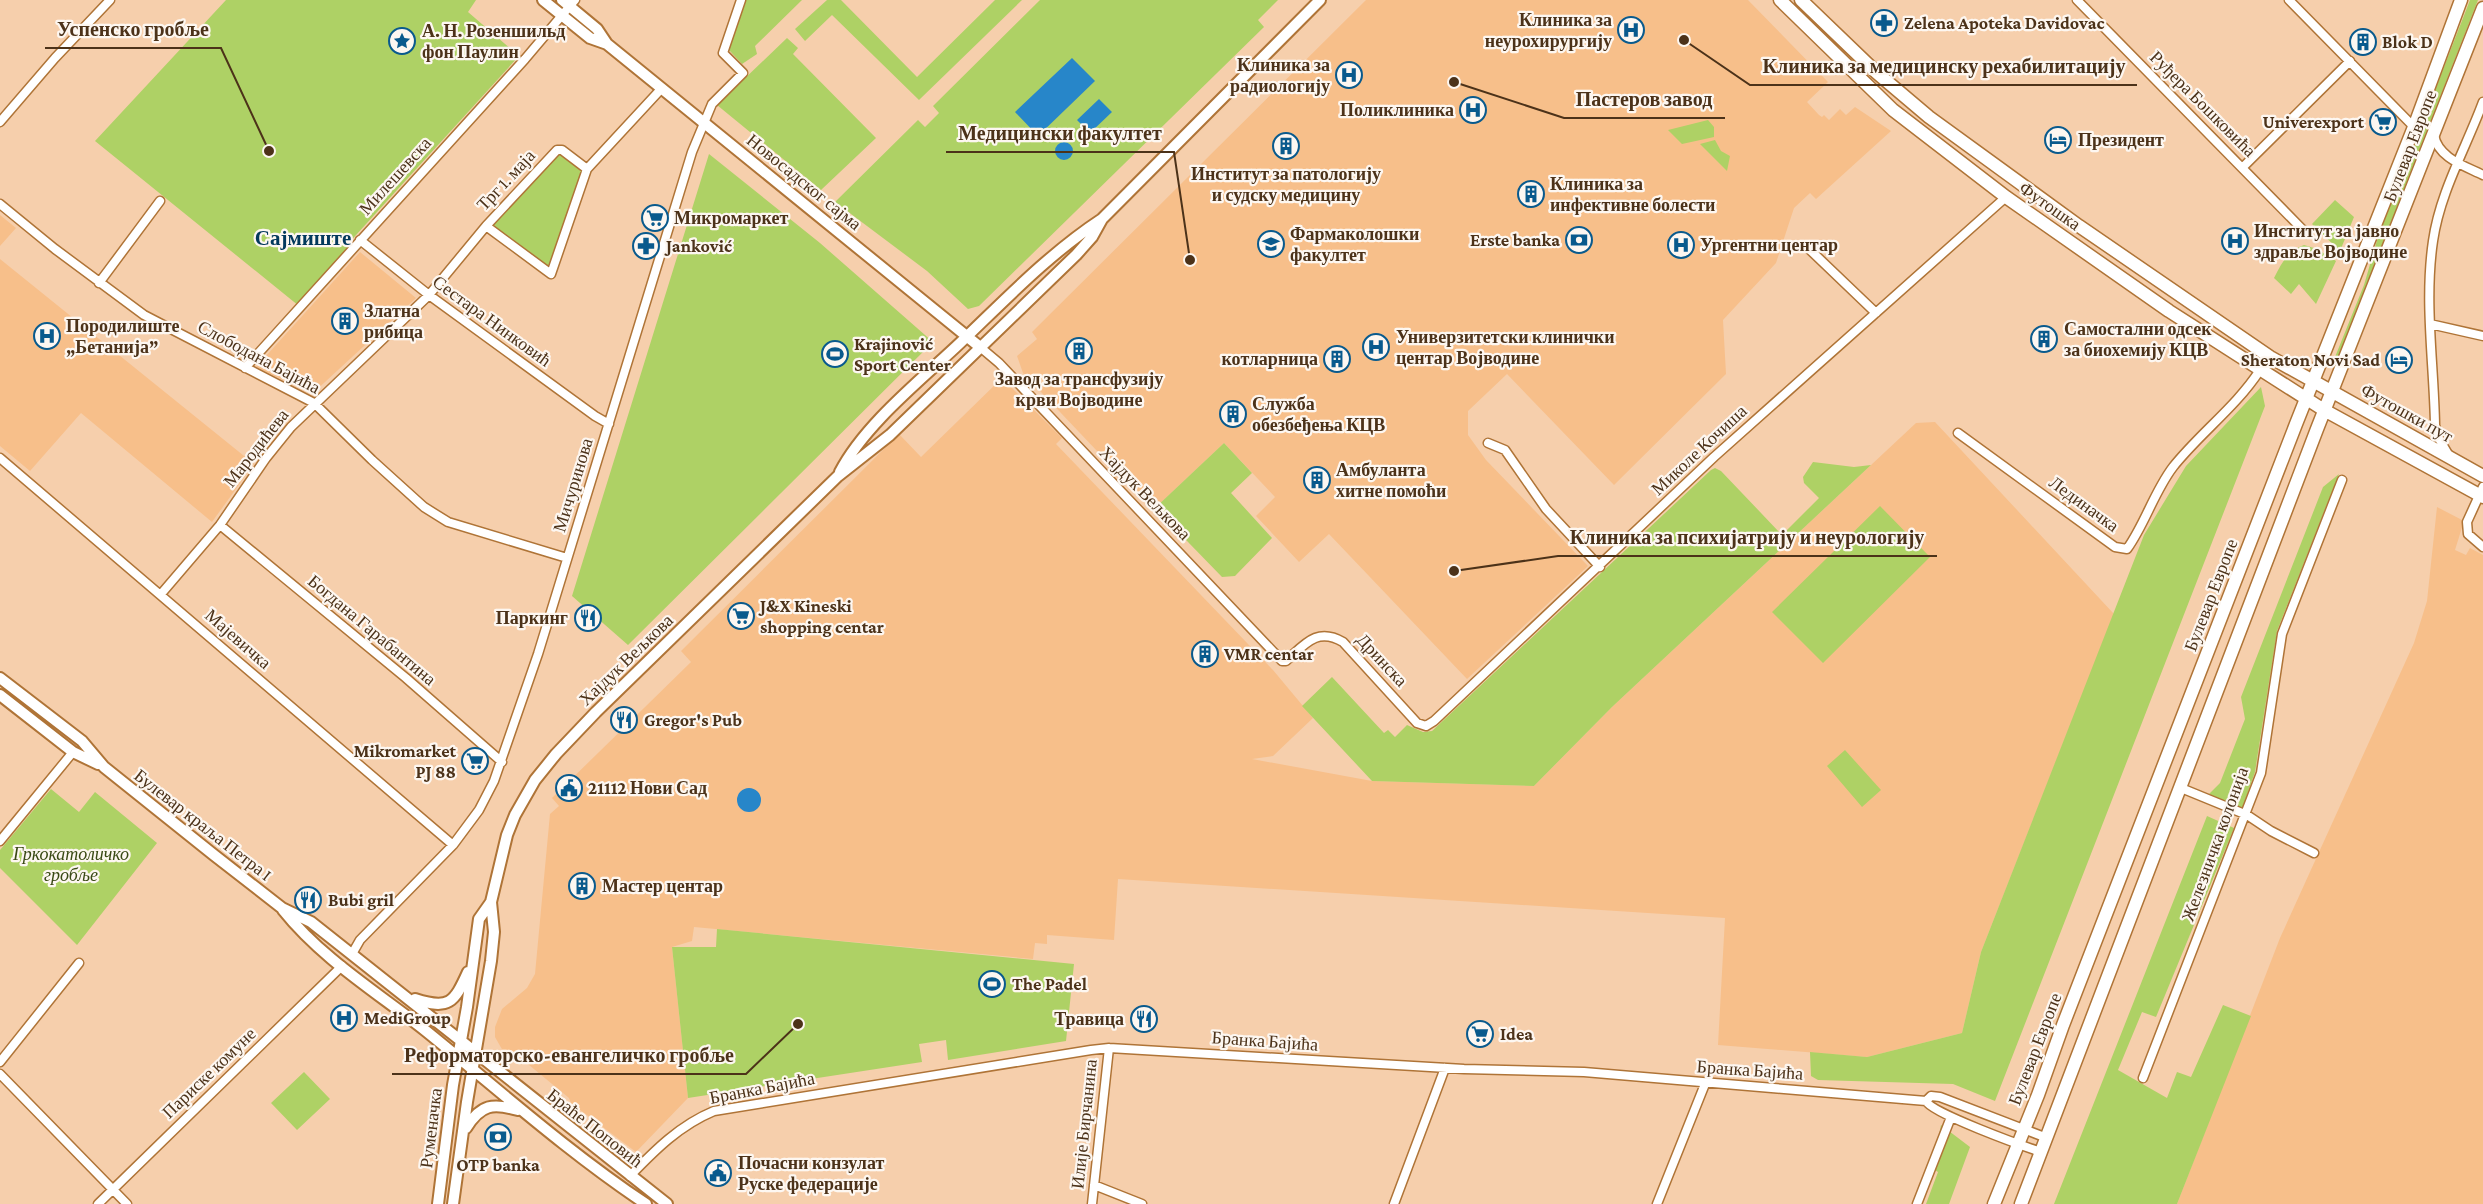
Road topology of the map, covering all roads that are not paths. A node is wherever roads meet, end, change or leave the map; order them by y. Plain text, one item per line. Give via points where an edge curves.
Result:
1 (110, 0) edge
2 (543, 0) edge
3 (741, 0) edge
4 (1320, 0) edge
5 (1780, 0) edge
6 (1801, 0) edge
7 (2077, 0) edge
8 (2462, 0) edge
9 (2293, 1) edge
10 (567, 5) edge
11 (2483, 8) edge
12 (2350, 61) junction
13 (662, 88) junction
14 (2483, 102) edge
15 (0, 122) edge
16 (705, 122) junction
17 (2414, 127) junction
18 (2434, 135) junction
19 (2447, 156) junction
20 (2458, 163) junction
21 (2243, 167) junction
22 (2421, 167) junction
23 (587, 170) junction
24 (2483, 175) edge
25 (2006, 197) junction
26 (160, 201) dead end
27 (0, 204) edge
28 (1102, 219) junction
29 (488, 228) junction
30 (2305, 232) dead end
31 (360, 240) junction
32 (1808, 247) dead end
33 (99, 283) junction
34 (429, 295) junction
35 (1876, 313) junction
36 (2430, 324) junction
37 (967, 336) junction
38 (2483, 336) edge
39 (980, 347) junction
40 (245, 368) junction
41 (2260, 370) junction
42 (2314, 382) junction
43 (2332, 392) junction
44 (2307, 399) junction
45 (314, 403) junction
46 (2324, 410) junction
47 (609, 424) junction
48 (2435, 425) junction
49 (1958, 433) dead end
50 (2415, 438) junction
51 (1488, 443) dead end
52 (2450, 457) junction
53 (0, 458) edge
54 (838, 476) junction
55 (2483, 476) edge
56 (2342, 480) dead end
57 (2482, 493) edge
58 (220, 525) junction
59 (2483, 547) edge
60 (567, 558) junction
61 (1600, 567) junction
62 (161, 594) junction
63 (1286, 661) joint
64 (0, 678) edge
65 (0, 695) edge
66 (1417, 723) joint
67 (73, 752) junction
68 (502, 762) junction
69 (104, 767) junction
70 (2181, 788) junction
71 (2247, 815) junction
72 (0, 841) edge
73 (453, 845) junction
74 (2314, 853) dead end
75 (490, 902) junction
76 (282, 908) junction
77 (352, 954) junction
78 (473, 961) junction
79 (79, 963) dead end
80 (342, 966) junction
81 (406, 996) junction
82 (461, 1040) junction
83 (1109, 1048) junction
84 (476, 1053) junction
85 (458, 1057) junction
86 (0, 1062) edge
87 (1445, 1068) junction
88 (473, 1070) junction
89 (0, 1074) edge
90 (2142, 1078) dead end
91 (1705, 1084) junction
92 (1926, 1101) junction
93 (524, 1112) junction
94 (1951, 1117) junction
95 (2024, 1129) junction
96 (465, 1131) junction
97 (2047, 1138) junction
98 (2018, 1144) junction
99 (2041, 1152) junction
100 (630, 1176) junction
101 (1094, 1185) junction
102 (113, 1190) junction
103 (98, 1204) edge
104 (127, 1204) edge
105 (438, 1204) edge
106 (453, 1204) edge
107 (646, 1204) edge
108 (667, 1204) edge
109 (1092, 1204) edge
110 (1142, 1204) edge
111 (1394, 1204) edge
112 (1657, 1204) edge
113 (1917, 1204) edge
114 (1994, 1204) edge
115 (2021, 1204) edge

1 - 15 street
2 - 10 street, Новосадског сајма
3 - 16 street, Мичуринова via 723,53 742,73 712,104
4 - 28 street, Хајдук Вељкова
5 - 25 main road, Футошка via 1893,110
6 - 42 main road, Футошка via 1877,73 1975,152 2233,332
7 - 21 street, Руђера Бошковића
8 - 17 main road, Булевар Европе
9 - 12 street
10 - 13 street, Новосадског сајма via 590,38 607,44
10 - 31 street, Милешевска
11 - 18 main road, Булевар Европе
12 - 17 street
12 - 21 street
13 - 16 street, Новосадског сајма
13 - 23 street, Трг 1. маја
14 - 20 street
16 - 37 street, Новосадског сајма
16 - 47 street, Мичуринова
17 - 42 main road, Булевар Европе
18 - 19 street via 2437,147
18 - 22 main road, Булевар Европе
19 - 20 street
19 - 22 street via 2431,158
20 - 24 street
20 - 36 street via 2433,240
21 - 30 street, Руђера Бошковића
22 - 43 main road, Булевар Европе
23 - 29 street, Трг 1. маја via 557,150
23 - 29 street, Трг 1. маја via 551,274
25 - 35 street, Миколе Кочиша
25 - 41 main road, Футошка
26 - 33 street
27 - 33 street, Слободана Бајића
28 - 37 street, Хајдук Вељкова via 1062,248
28 - 39 street, Хајдук Вељкова via 1076,255
29 - 34 street, Мародићева
31 - 34 street, Сестара Нинковић
31 - 40 street, Милешевска
32 - 35 street
33 - 40 street, Слободана Бајића via 144,315
34 - 45 street, Мародићева
34 - 47 street, Сестара Нинковић
35 - 61 street, Миколе Кочиша via 1714,457
36 - 38 street
36 - 48 street
37 - 39 street, Новосадског сајма
37 - 54 street, Хајдук Вељкова via 852,449
39 - 54 street, Хајдук Вељкова via 890,435
39 - 63 street, Хајдук Вељкова
40 - 45 street, Слободана Бајића
41 - 44 main road, Футошка
41 - 49 street, Лединачка via 2246,391 2172,468 2127,549 2115,547
42 - 43 main road, Футошки пут
42 - 44 main road, Булевар Европе
43 - 46 main road, Булевар Европе
43 - 50 main road, Футошки пут
44 - 46 main road, Футошка
44 - 95 main road, Булевар Европе
45 - 58 street, Мародићева via 266,458
45 - 60 street, Слободана Бајића via 424,507 457,525
46 - 57 main road, Футошки пут
46 - 70 main road, Булевар Европе
47 - 60 street, Мичуринова
48 - 50 street via 2430,437
48 - 52 street
50 - 52 main road, Футошки пут
51 - 61 street via 1505,450 1546,509
52 - 55 main road, Футошки пут
53 - 62 street, Мајевичка
54 - 75 street, Хајдук Вељкова via 596,712 545,767 507,834
56 - 71 street, Железничка колонија via 2282,634 2261,773
57 - 59 street via 2467,522 2468,534
58 - 62 street, Мародићева
58 - 68 street, Богдана Гарабантина
60 - 68 street, Мичуринова
61 - 66 street, Миколе Кочиша via 1434,722 1426,726
62 - 73 street, Мајевичка
63 - 66 street, Дринска via 1311,638 1337,639
64 - 69 street, Булевар краља Петра I via 82,741
65 - 67 street, Булевар краља Петра I
67 - 69 street, Булевар краља Петра I
67 - 72 street
68 - 73 street, Мичуринова via 486,798
69 - 76 street, Булевар краља Петра I
70 - 71 street
70 - 97 main road, Булевар Европе
71 - 74 street
71 - 90 street, Железничка колонија
73 - 77 street, Мичуринова via 360,940
75 - 78 street, Хајдук Вељкова via 479,919
75 - 84 street, Хајдук Вељкова via 494,932
76 - 77 street, Булевар краља Петра I via 311,922
76 - 80 street, Булевар краља Петра I via 303,935
77 - 81 street, Булевар краља Петра I
78 - 81 street via 456,996 447,1004 434,1005
78 - 82 street, Хајдук Вељкова
79 - 86 street
80 - 85 street, Булевар краља Петра I
80 - 102 street, Париске комуне
81 - 82 street, Булевар краља Петра I
82 - 84 street, Булевар краља Петра I
82 - 85 street, Хајдук Вељкова
83 - 87 street, Бранка Бајића
83 - 100 street, Бранка Бајића via 714,1112 667,1139
83 - 101 street, Илије Бирчанина
84 - 88 street, Хајдук Вељкова
84 - 100 street, Браће Поповић
85 - 88 street, Булевар краља Петра I
85 - 105 street, Руменачка
87 - 91 street, Бранка Бајића via 1584,1072
87 - 111 street
88 - 93 street, Браће Поповић
88 - 96 street, Руменачка
89 - 102 street
91 - 92 street, Бранка Бајића
91 - 112 street
92 - 94 street, Бранка Бајића
92 - 95 street, Бранка Бајића via 1931,1096 1940,1097
93 - 96 street via 488,1107 476,1114
93 - 107 street, Браће Поповић
94 - 98 street, Бранка Бајића
94 - 113 street
95 - 97 street, Бранка Бајића
95 - 98 main road, Булевар Европе
96 - 106 street, Руменачка
97 - 99 main road, Булевар Европе
98 - 99 street, Бранка Бајића
98 - 114 main road, Булевар Европе
99 - 115 main road, Булевар Европе
100 - 108 street, Браће Поповић
101 - 109 street, Илије Бирчанина
101 - 110 street
102 - 103 street, Париске комуне
102 - 104 street

